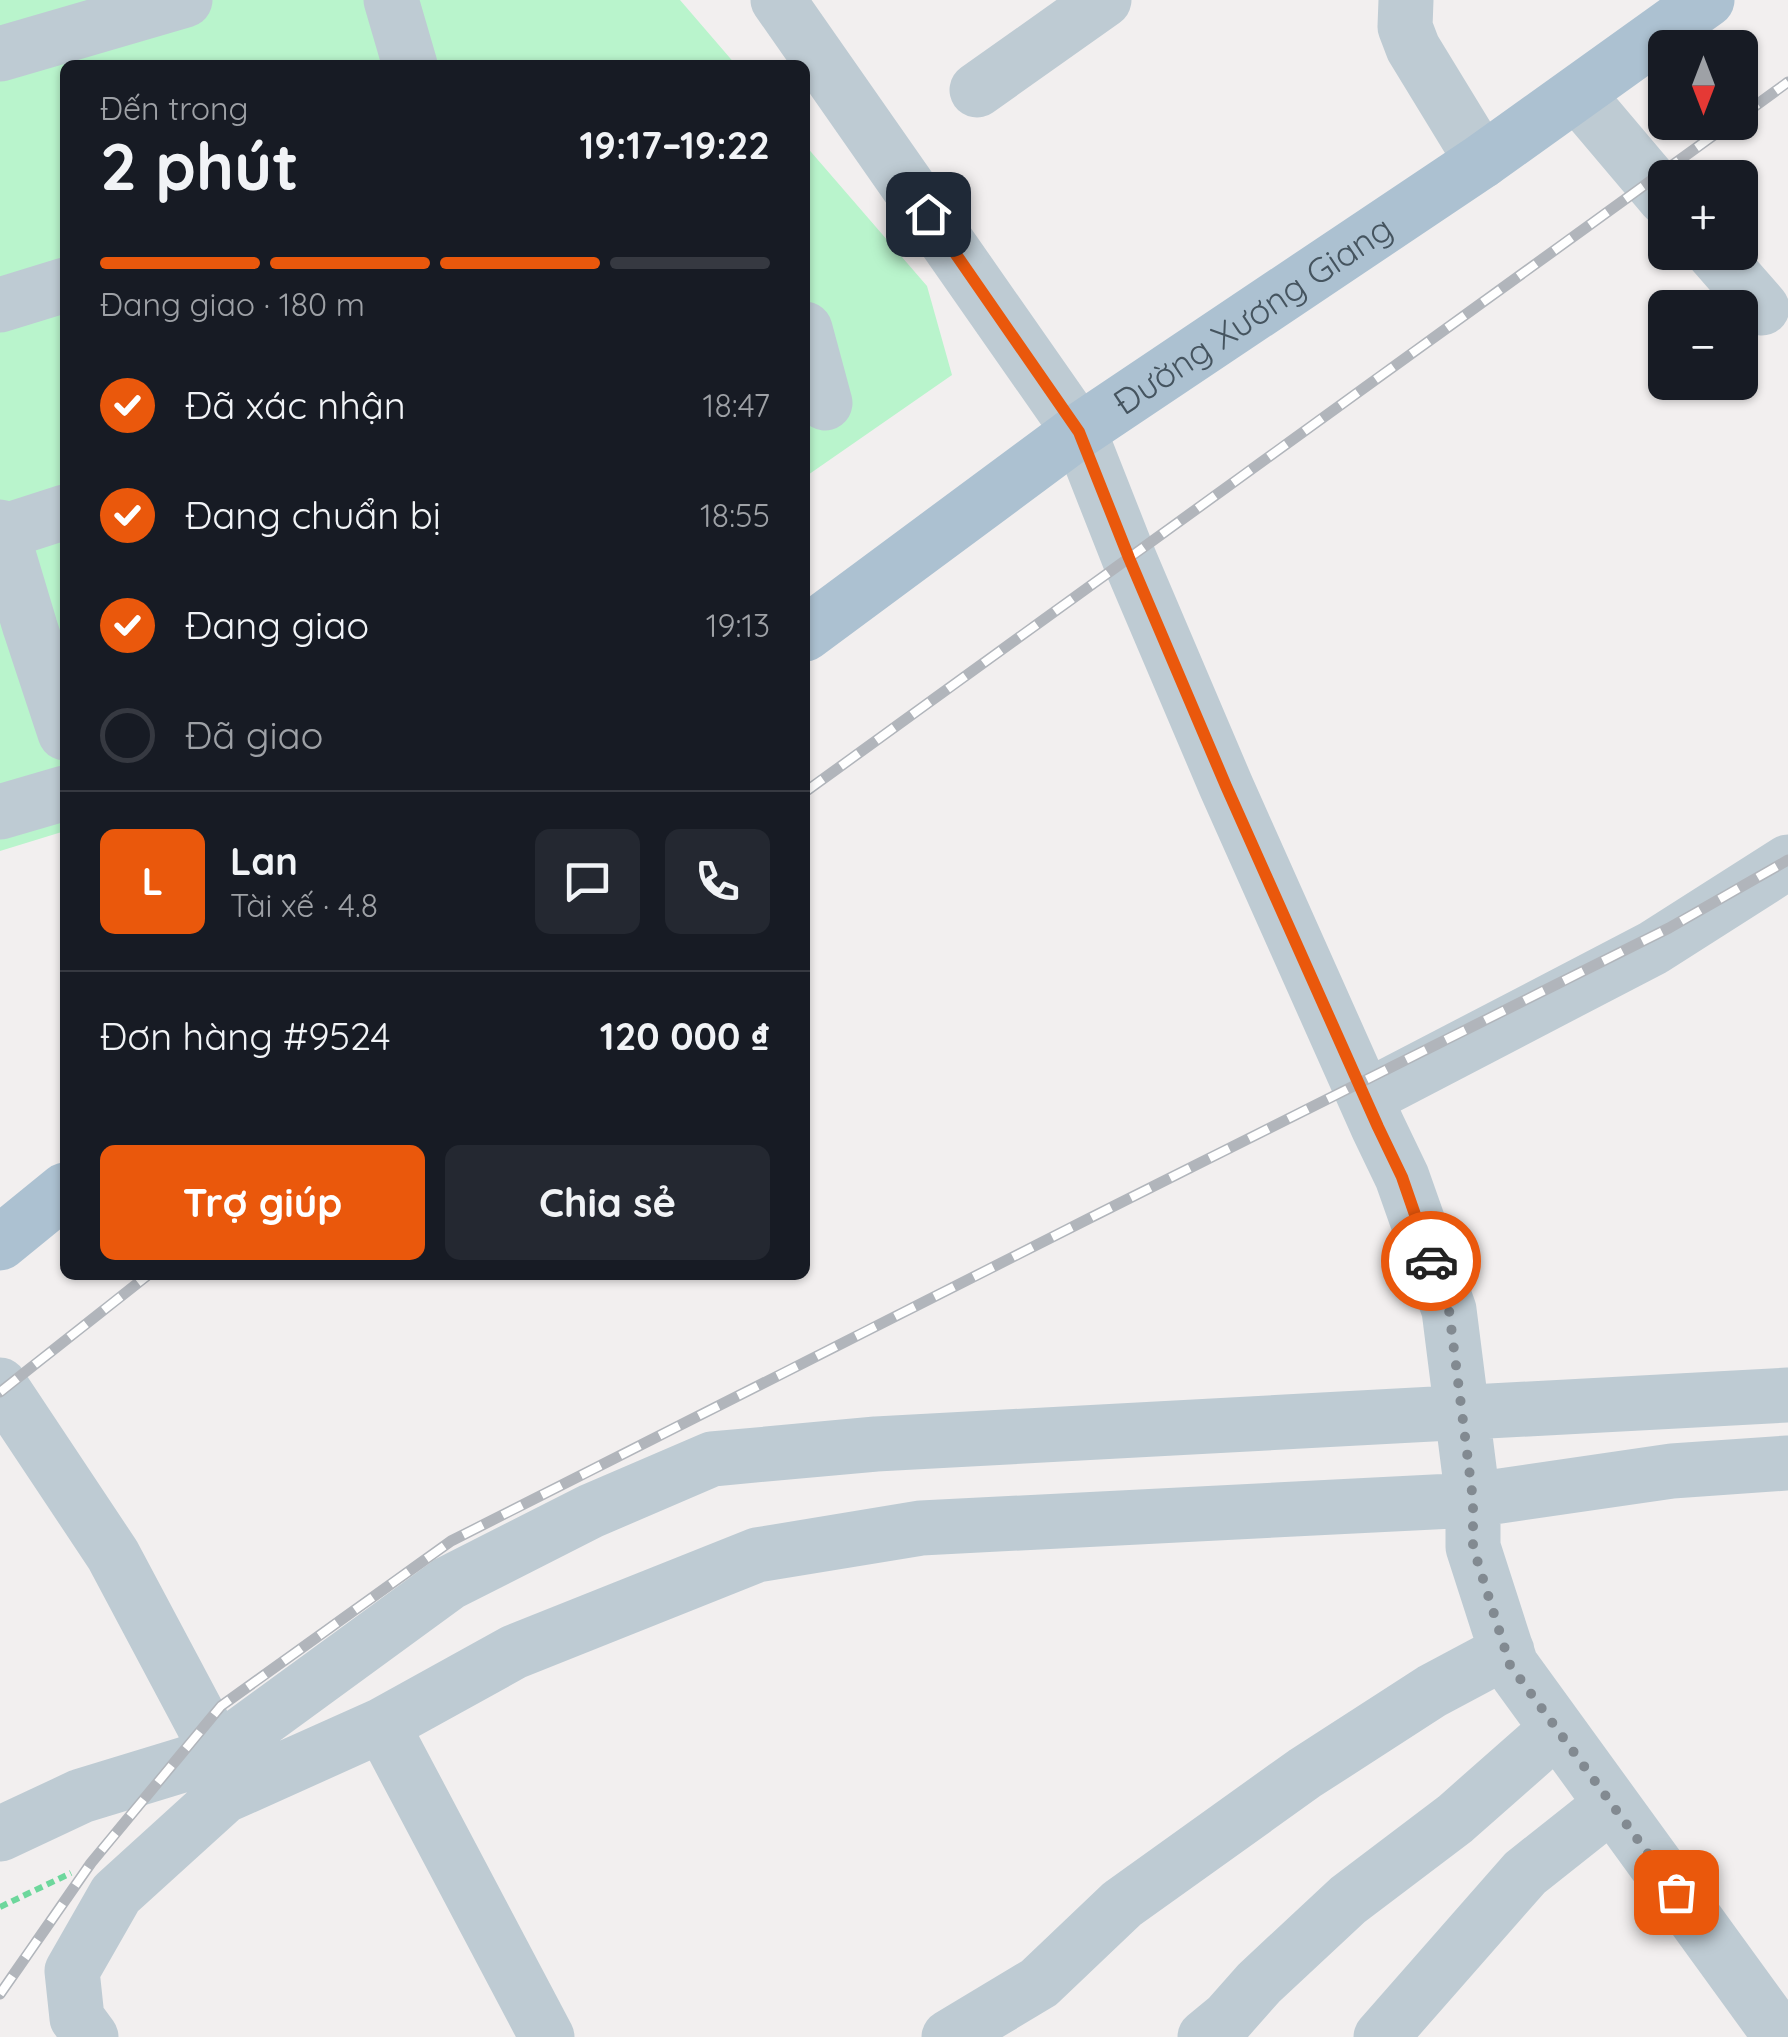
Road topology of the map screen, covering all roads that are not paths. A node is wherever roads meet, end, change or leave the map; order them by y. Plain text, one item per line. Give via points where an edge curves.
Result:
1 (186, 0) edge
2 (391, 0) edge
3 (778, 0) edge
4 (1406, 0) edge
5 (1707, 0) edge
6 (1092, 4) edge
7 (0, 54) edge
8 (409, 60) edge
9 (977, 90) dead end
10 (1577, 94) junction
11 (1482, 162) junction
12 (1648, 178) edge
13 (1729, 270) edge
14 (60, 287) edge
15 (0, 304) edge
16 (1762, 308) dead end
17 (810, 348) edge
18 (825, 403) dead end
19 (1079, 432) junction
20 (60, 513) edge
21 (0, 531) edge
22 (32, 626) edge
23 (810, 630) edge
24 (60, 717) edge
25 (60, 794) edge
26 (0, 812) edge
27 (1788, 862) edge
28 (1365, 1098) junction
29 (60, 1194) edge
30 (0, 1244) edge
31 (0, 1385) edge
32 (1788, 1395) edge
33 (1461, 1414) junction
34 (1788, 1463) edge
35 (1473, 1500) junction
36 (1506, 1651) junction
37 (382, 1726) junction
38 (1557, 1729) junction
39 (218, 1776) junction
40 (1612, 1804) junction
41 (0, 1834) edge
42 (1756, 2028) edge
43 (88, 2035) edge
44 (548, 2037) edge
45 (949, 2037) edge
46 (1205, 2037) edge
47 (1380, 2037) edge

1 - 7 street
2 - 8 street
3 - 19 street
4 - 11 street via 1413,48
5 - 10 main road, Đường Xương Giang
6 - 9 street
10 - 11 main road, Đường Xương Giang
10 - 12 street
11 - 19 main road, Đường Xương Giang
13 - 16 street
14 - 15 street
17 - 18 street
19 - 23 main road, Đường Xương Giang
19 - 28 street
20 - 21 street
21 - 22 street
22 - 24 street
25 - 26 street
27 - 28 street via 1653,948
28 - 33 street via 1402,1177 1449,1310
29 - 30 main road
31 - 39 street via 112,1555 204,1726
32 - 33 street
33 - 35 street
33 - 39 street via 876,1444 712,1459 449,1583
34 - 35 street via 1672,1471
35 - 36 street via 1473,1547
35 - 37 street via 922,1528 758,1556 514,1652
36 - 38 street
36 - 45 street via 1305,1773 1122,1904 1039,1983
37 - 39 street
37 - 44 street
38 - 40 street
38 - 46 street via 1455,1819 1348,1900
39 - 41 street via 81,1796
39 - 43 street via 116,1894 72,1971 77,2018
40 - 42 street
40 - 47 street via 1524,1873

